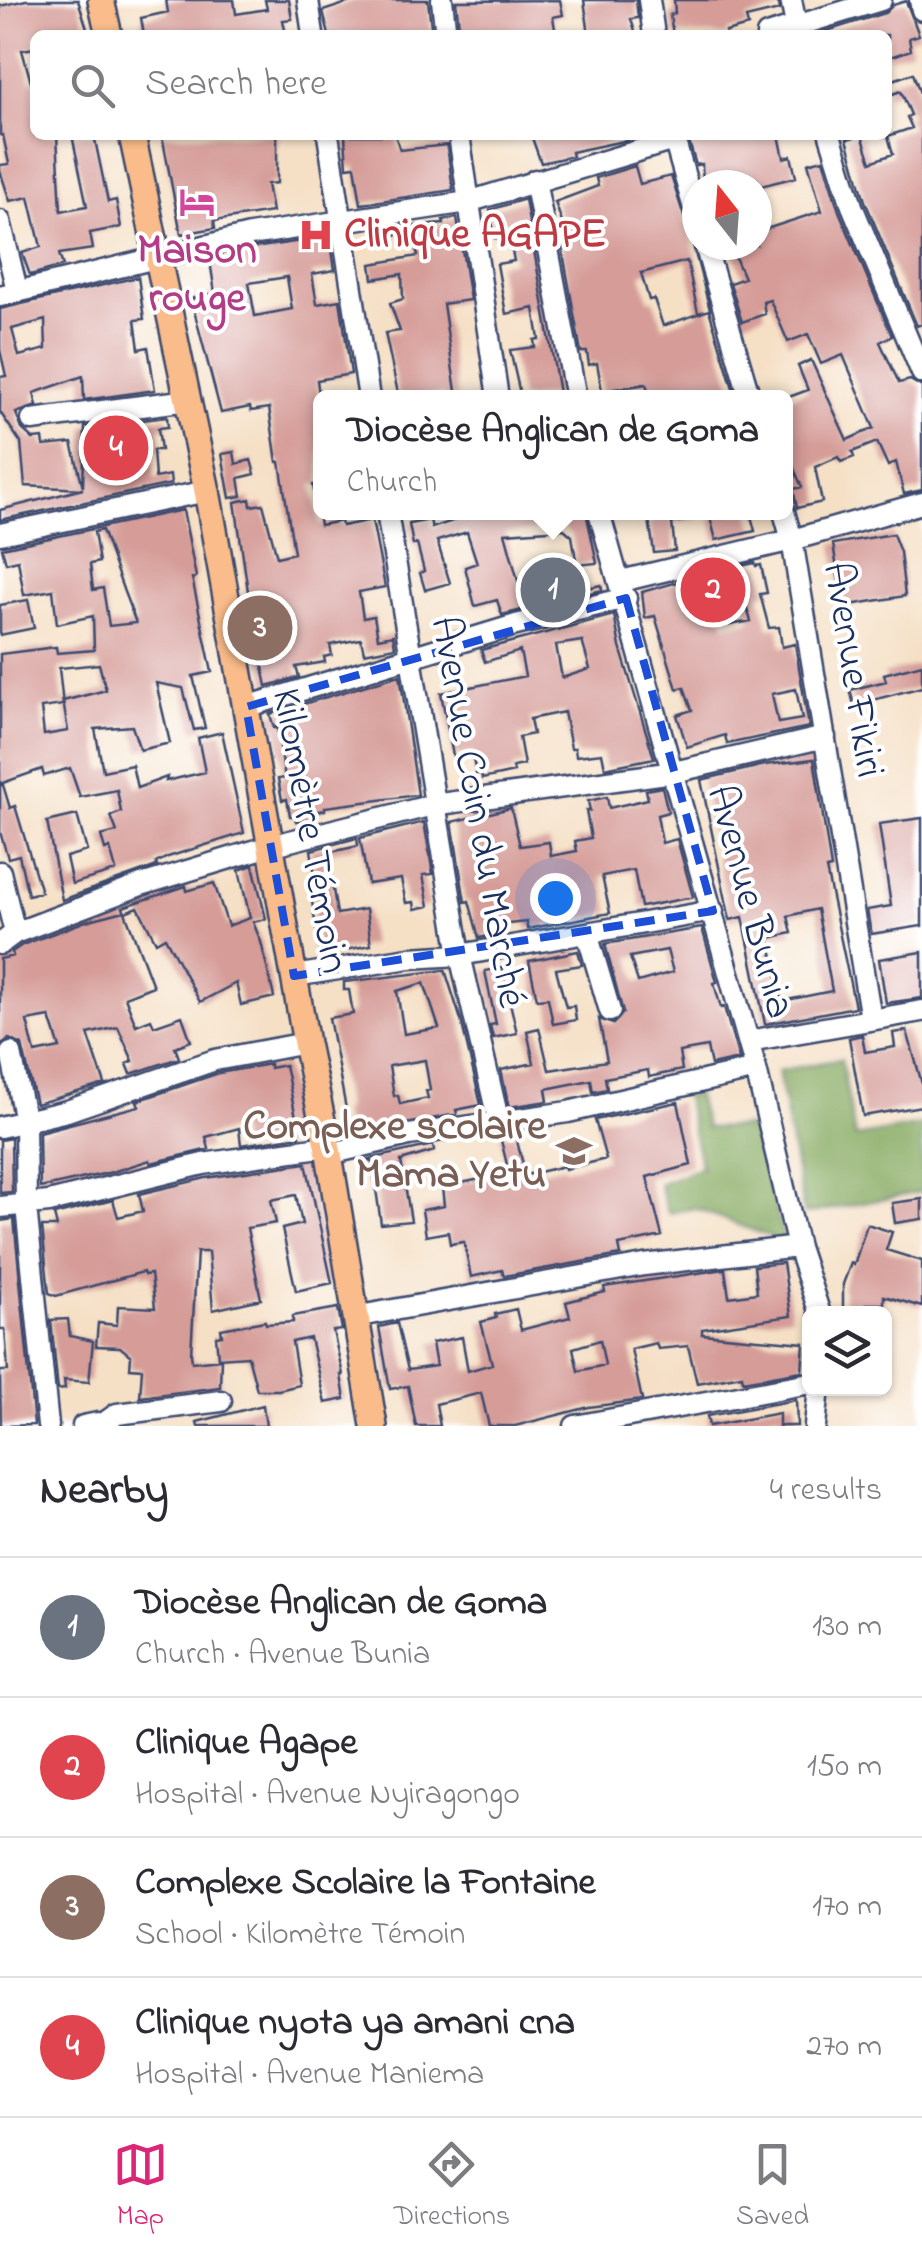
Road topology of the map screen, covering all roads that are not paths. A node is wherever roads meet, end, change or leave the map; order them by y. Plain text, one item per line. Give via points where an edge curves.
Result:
1 (101, 0) edge
2 (308, 0) edge
3 (442, 0) edge
4 (649, 0) edge
5 (791, 0) edge
6 (882, 0) edge
7 (920, 0) edge
8 (922, 10) edge
9 (108, 30) edge
10 (312, 30) edge
11 (445, 30) edge
12 (653, 30) edge
13 (797, 30) edge
14 (133, 140) edge
15 (329, 140) edge
16 (460, 140) edge
17 (663, 140) edge
18 (674, 140) edge
19 (832, 140) edge
20 (683, 170) edge
21 (535, 180) junction
22 (468, 202) junction
23 (0, 221) edge
24 (340, 224) junction
25 (160, 255) junction
26 (709, 260) edge
27 (8, 293) edge
28 (922, 374) edge
29 (367, 390) edge
30 (497, 390) edge
31 (574, 390) edge
32 (748, 390) edge
33 (189, 400) junction
34 (32, 420) dead end
35 (207, 490) junction
36 (922, 504) edge
37 (388, 520) edge
38 (601, 520) edge
39 (786, 520) edge
40 (0, 534) edge
41 (792, 540) junction
42 (623, 590) junction
43 (410, 656) junction
44 (246, 707) junction
45 (825, 738) junction
46 (674, 772) junction
47 (433, 805) junction
48 (270, 846) junction
49 (0, 872) edge
50 (712, 911) junction
51 (587, 933) junction
52 (8, 938) edge
53 (460, 955) junction
54 (294, 976) junction
55 (922, 1011) edge
56 (610, 1012) dead end
57 (871, 1018) junction
58 (748, 1041) junction
59 (306, 1043) junction
60 (11, 1053) dead end
61 (756, 1069) junction
62 (25, 1120) junction
63 (499, 1123) junction
64 (0, 1127) edge
65 (328, 1150) junction
66 (26, 1206) junction
67 (0, 1207) edge
68 (798, 1247) junction
69 (817, 1306) edge
70 (354, 1317) junction
71 (802, 1384) edge
72 (818, 1396) edge
73 (221, 1401) dead end
74 (98, 1425) edge
75 (48, 1426) edge
76 (374, 1426) edge
77 (575, 1426) edge
78 (815, 1426) edge

1 - 9 main road
2 - 10 street
3 - 11 street
4 - 12 street
5 - 13 street
6 - 13 street
7 - 8 street
14 - 25 main road, Kilomètre Témoin
15 - 24 street
16 - 22 street
17 - 21 street
18 - 20 street
19 - 28 street
21 - 22 street
21 - 31 street
22 - 24 street
22 - 30 street
23 - 27 street
24 - 25 street
24 - 29 street
25 - 27 street
25 - 33 main road, Kilomètre Témoin
26 - 32 street
33 - 34 street
33 - 35 main road, Kilomètre Témoin
35 - 40 street
35 - 44 main road, Kilomètre Témoin
36 - 41 street
37 - 43 street, Avenue Coin du Marché
38 - 42 street, Avenue Bunia
39 - 41 street, Avenue Fikiri
41 - 42 street
41 - 45 street, Avenue Fikiri
42 - 43 street
42 - 46 street, Avenue Bunia
43 - 44 street
43 - 47 street, Avenue Coin du Marché
44 - 48 main road, Kilomètre Témoin
45 - 46 street
45 - 57 street, Avenue Fikiri
46 - 47 street
46 - 50 street, Avenue Bunia
47 - 48 street
47 - 53 street, Avenue Coin du Marché
48 - 52 street via 141,884
48 - 54 main road, Kilomètre Témoin
49 - 52 street
50 - 51 street
50 - 58 street, Avenue Bunia
51 - 53 street
51 - 56 street
53 - 54 street
53 - 63 street, Avenue Coin du Marché
54 - 59 main road, Kilomètre Témoin
55 - 57 street
57 - 58 street
58 - 61 street, Avenue Bunia
59 - 62 street via 214,1060
59 - 65 main road, Kilomètre Témoin
60 - 62 street
61 - 63 street
61 - 68 street, Avenue Bunia
62 - 64 street
62 - 66 street
63 - 65 street
65 - 66 street via 202,1164
65 - 70 main road, Kilomètre Témoin
66 - 67 street
66 - 75 street
68 - 69 street, Avenue Bunia
68 - 70 street via 644,1264
70 - 76 main road, Kilomètre Témoin
71 - 77 street
72 - 78 street
73 - 74 street via 118,1414

